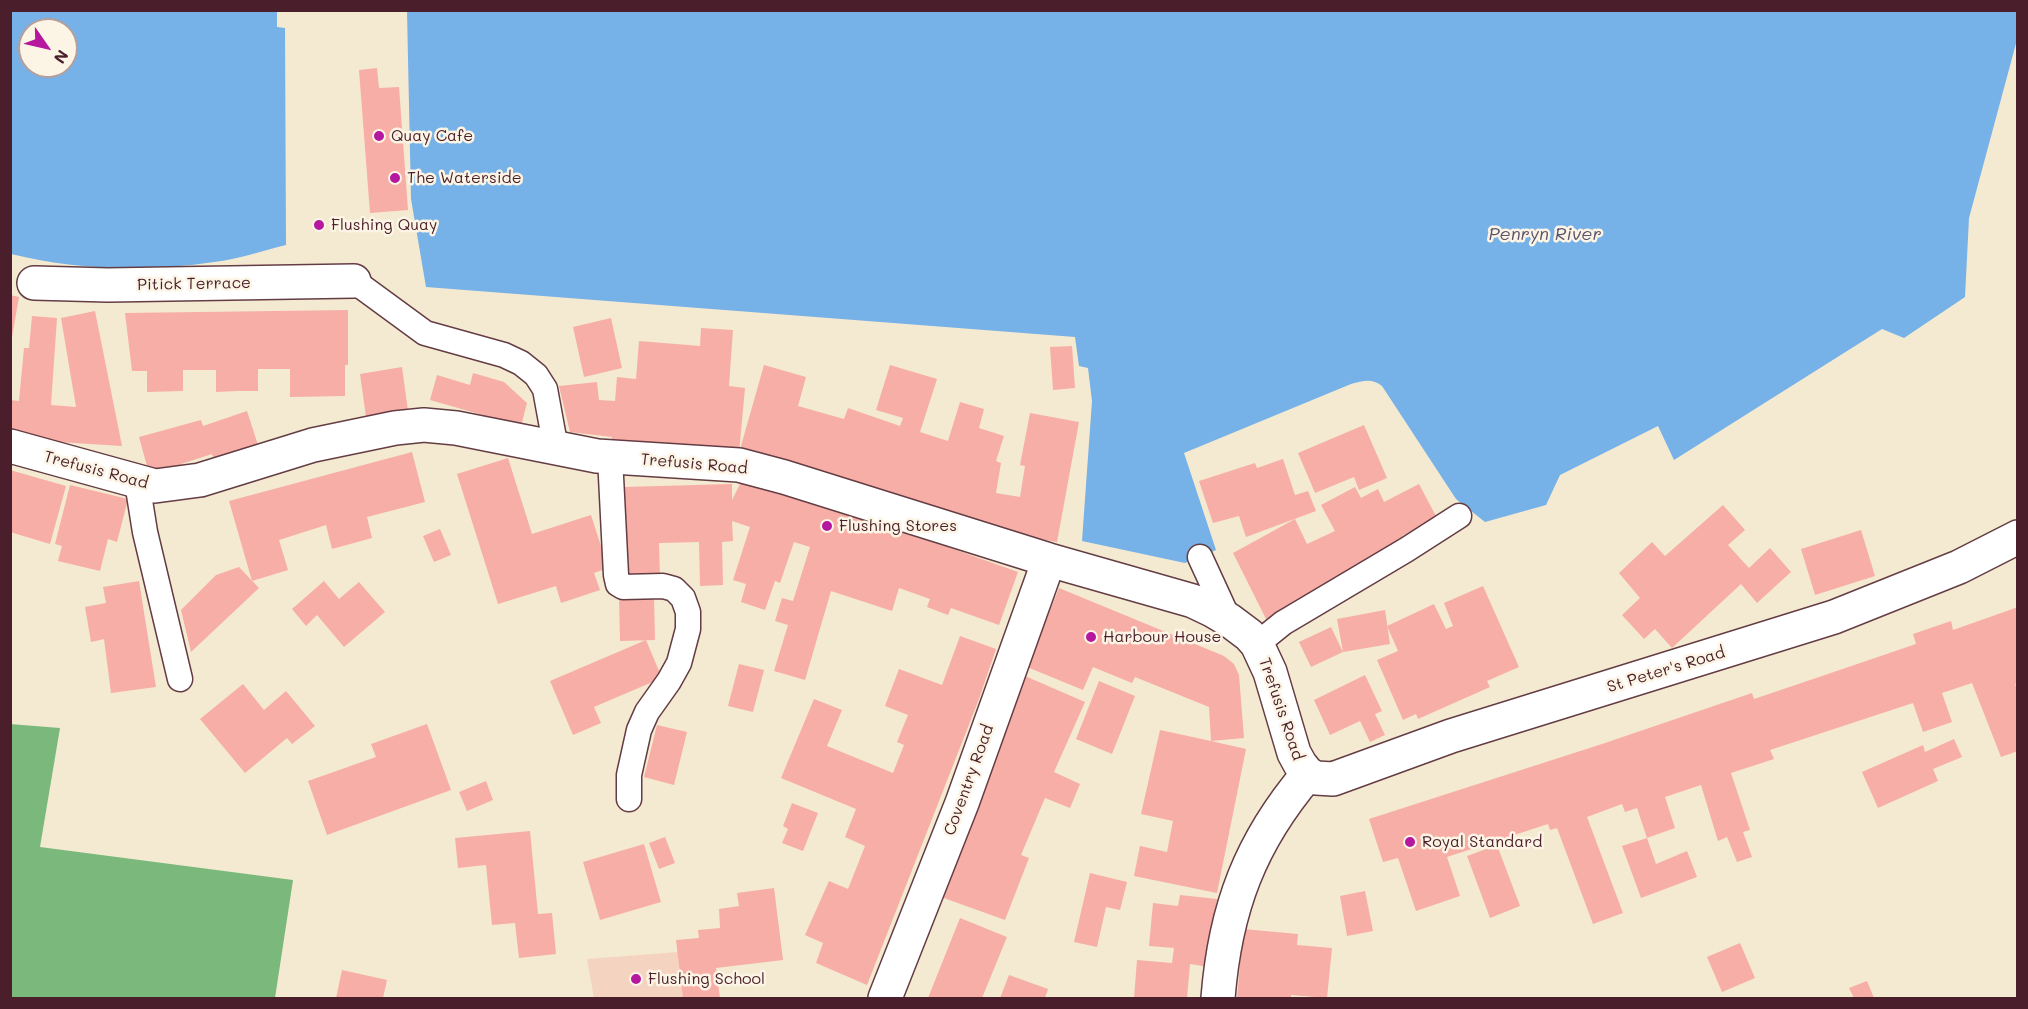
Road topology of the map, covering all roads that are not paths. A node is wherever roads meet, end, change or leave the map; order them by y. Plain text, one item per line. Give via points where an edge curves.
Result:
1 (354, 281) joint
2 (34, 283) dead end
3 (10, 446) edge
4 (556, 449) junction
5 (610, 457) junction
6 (137, 482) junction
7 (1459, 516) dead end
8 (2018, 537) edge
9 (1200, 557) dead end
10 (1049, 560) junction
11 (1229, 620) junction
12 (1257, 644) junction
13 (180, 679) dead end
14 (1308, 774) junction
15 (629, 799) dead end
16 (885, 999) edge
17 (1218, 999) edge

1 - 2 street, Pitick Terrace
1 - 4 lane via 426,333 504,355 536,375 545,389
3 - 6 street, Trefusis Road
4 - 5 street, Trefusis Road
4 - 6 street, Trefusis Road via 456,428 414,426 313,445 200,480 155,486
5 - 10 street, Trefusis Road via 739,465
5 - 15 lane via 618,584 674,589 683,598 688,612 679,663 639,730 629,775
6 - 13 lane
7 - 12 lane via 1283,622
8 - 14 street, St Peter's Road via 1959,567 1834,617 1451,736 1334,778
9 - 11 lane
10 - 11 street, Trefusis Road via 1193,601
10 - 16 street, Coventry Road via 958,813
11 - 12 street, Trefusis Road via 1250,634
12 - 14 street, Trefusis Road via 1270,672 1294,753
14 - 17 street via 1268,827 1241,884 1228,926

